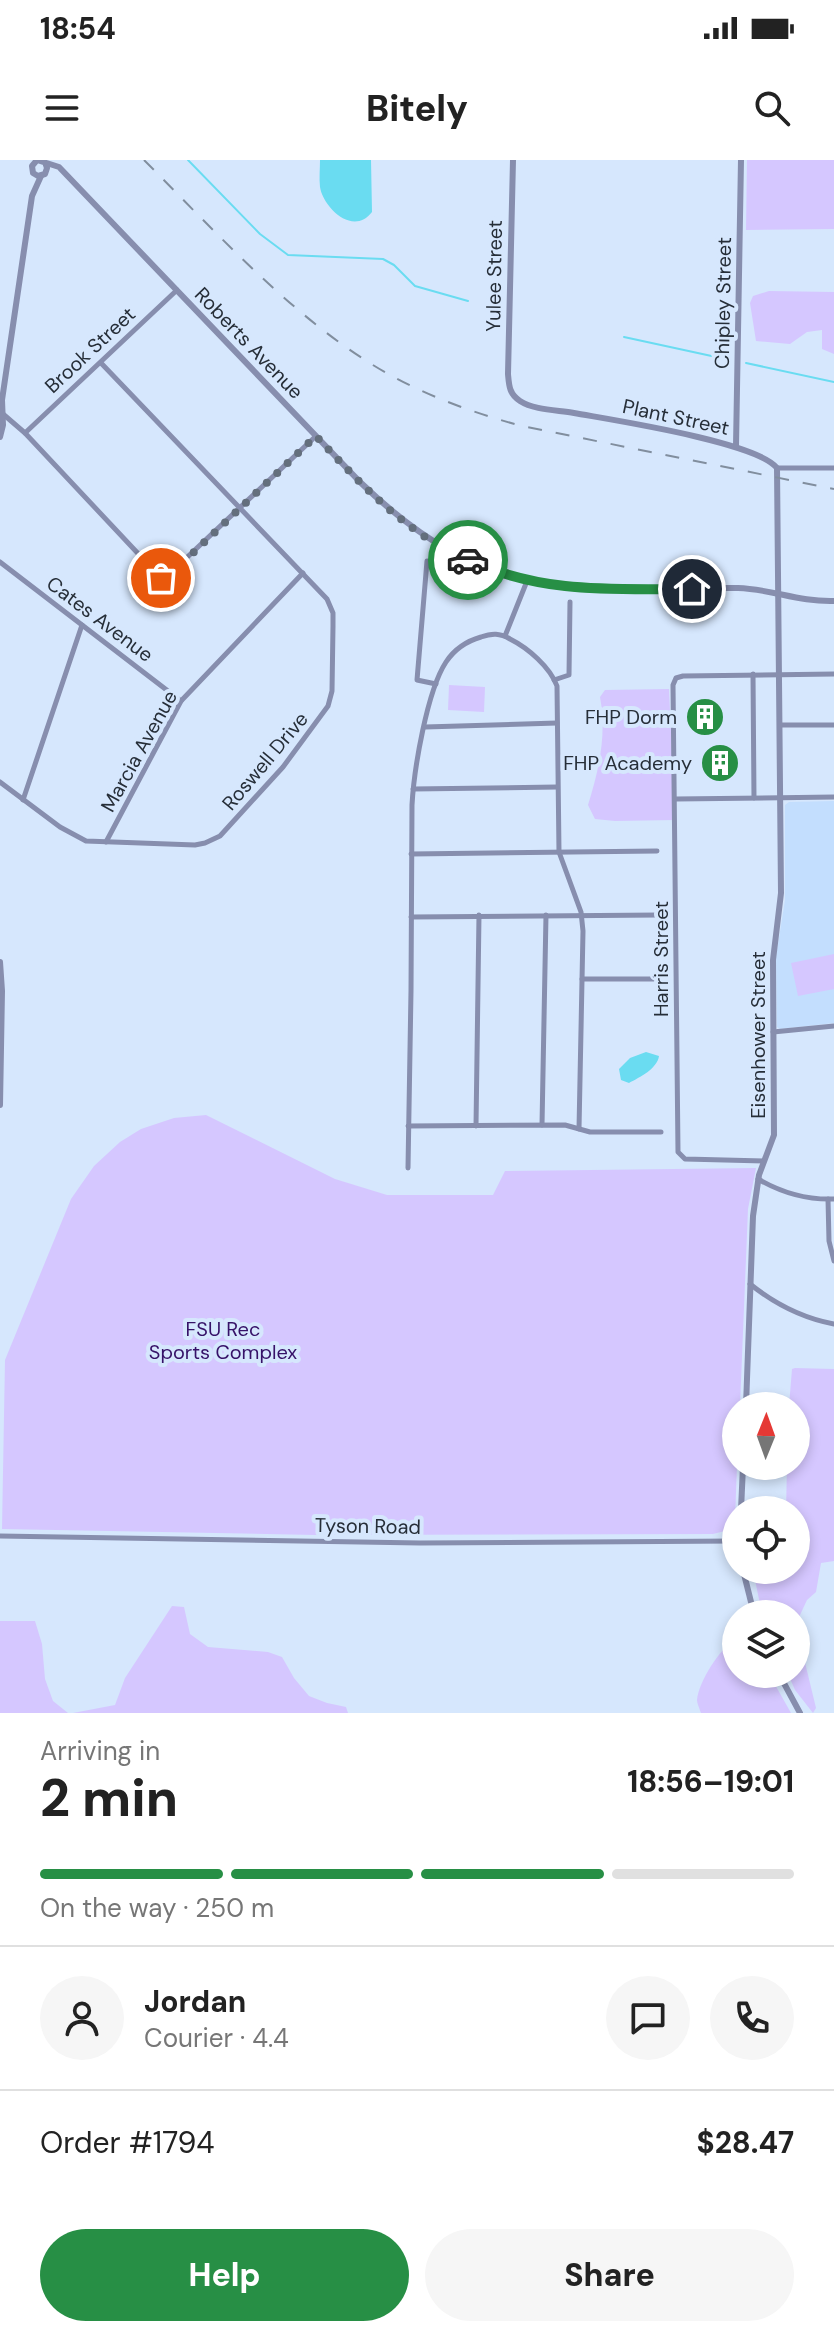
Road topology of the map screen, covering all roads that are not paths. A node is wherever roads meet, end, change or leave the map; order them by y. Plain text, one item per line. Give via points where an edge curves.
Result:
1 (513, 160) edge
2 (741, 160) edge
3 (44, 161) edge
4 (33, 163) edge
5 (64, 172) junction
6 (43, 174) junction
7 (32, 196) junction
8 (177, 290) junction
9 (101, 363) junction
10 (511, 391) joint
11 (1, 418) edge
12 (22, 431) junction
13 (0, 436) edge
14 (316, 436) junction
15 (736, 446) junction
16 (777, 468) junction
17 (834, 468) edge
18 (240, 509) junction
19 (427, 561) dead end
20 (0, 562) edge
21 (303, 573) junction
22 (527, 581) junction
23 (778, 594) junction
24 (798, 599) junction
25 (834, 601) edge
26 (570, 602) dead end
27 (779, 612) junction
28 (82, 625) junction
29 (505, 636) junction
30 (753, 674) junction
31 (834, 674) edge
32 (779, 675) junction
33 (554, 680) junction
34 (436, 684) junction
35 (181, 701) junction
36 (557, 723) junction
37 (780, 725) junction
38 (834, 725) edge
39 (425, 727) junction
40 (0, 782) edge
41 (557, 787) junction
42 (413, 789) junction
43 (834, 797) edge
44 (754, 798) junction
45 (781, 798) junction
46 (676, 799) junction
47 (23, 800) junction
48 (106, 842) junction
49 (657, 851) dead end
50 (559, 852) junction
51 (411, 854) junction
52 (479, 915) junction
53 (546, 915) junction
54 (581, 915) junction
55 (659, 915) dead end
56 (411, 917) junction
57 (0, 962) edge
58 (582, 979) junction
59 (659, 979) dead end
60 (834, 1026) edge
61 (773, 1032) junction
62 (0, 1105) edge
63 (542, 1125) junction
64 (408, 1126) junction
65 (476, 1126) junction
66 (579, 1129) junction
67 (661, 1132) dead end
68 (764, 1161) junction
69 (408, 1168) dead end
70 (758, 1179) junction
71 (831, 1199) edge
72 (834, 1261) edge
73 (750, 1284) junction
74 (834, 1324) edge
75 (746, 1392) edge
76 (0, 1536) edge
77 (722, 1541) edge
78 (787, 1688) edge
79 (800, 1713) edge

1 - 10 street, Yulee Street
2 - 15 street, Chipley Street
3 - 4 street
3 - 5 street, Roberts Avenue
3 - 6 street
4 - 6 street via 35,175
4 - 7 street
5 - 6 street
5 - 8 street, Roberts Avenue
6 - 7 street
7 - 11 street
8 - 9 street, Brook Street
8 - 14 street, Roberts Avenue
9 - 12 street, Brook Street
9 - 18 street, Roswell Drive
10 - 15 street, Plant Street via 531,406
11 - 12 street
11 - 13 street
12 - 13 street via 10,429
12 - 18 street via 161,578
14 - 18 street
14 - 22 street, Roberts Avenue via 425,537 461,558
15 - 16 street, Plant Street
16 - 17 street, Plant Street
16 - 23 street, Eisenhower Street
18 - 21 street, Roswell Drive
19 - 34 street via 417,680
20 - 28 street, Cates Avenue
21 - 35 street, Marcia Avenue
21 - 48 street, Roswell Drive via 333,613 332,691 323,716 220,836 195,845
22 - 23 street, Roberts Avenue via 581,588 753,588
22 - 29 street
23 - 24 street, Roberts Avenue
23 - 27 street, Eisenhower Street
24 - 25 street, Roberts Avenue
24 - 27 street via 784,603
26 - 33 street via 569,675
27 - 32 street, Eisenhower Street
28 - 35 street, Cates Avenue
28 - 47 street
29 - 33 street via 537,659
29 - 34 street via 493,633 461,646
30 - 32 street
30 - 44 street
30 - 46 street, Harris Street via 676,678
31 - 32 street
32 - 37 street, Eisenhower Street
33 - 36 street
34 - 39 street
35 - 48 street, Marcia Avenue
36 - 39 street
36 - 41 street
37 - 38 street
37 - 45 street, Eisenhower Street
39 - 42 street
40 - 47 street, Roswell Drive
41 - 42 street
41 - 50 street
42 - 51 street
43 - 45 street
44 - 45 street
44 - 46 street
45 - 61 street, Eisenhower Street
46 - 68 street, Harris Street via 678,1152 685,1159
47 - 48 street, Roswell Drive via 81,839
49 - 50 street
50 - 51 street
50 - 54 street
51 - 56 street
52 - 53 street
52 - 56 street
52 - 65 street
53 - 54 street
53 - 63 street
54 - 55 street
54 - 58 street
56 - 64 street
57 - 62 street
58 - 59 street
58 - 66 street
60 - 61 street
61 - 68 street, Eisenhower Street via 774,1135
63 - 65 street
63 - 66 street
64 - 65 street
64 - 69 street
66 - 67 street
68 - 70 street, Eisenhower Street
70 - 71 street via 779,1191
70 - 73 street, Eisenhower Street
71 - 72 street via 829,1241
73 - 74 street via 785,1308
73 - 75 street, Eisenhower Street
76 - 77 street, Tyson Road via 420,1543
78 - 79 street

